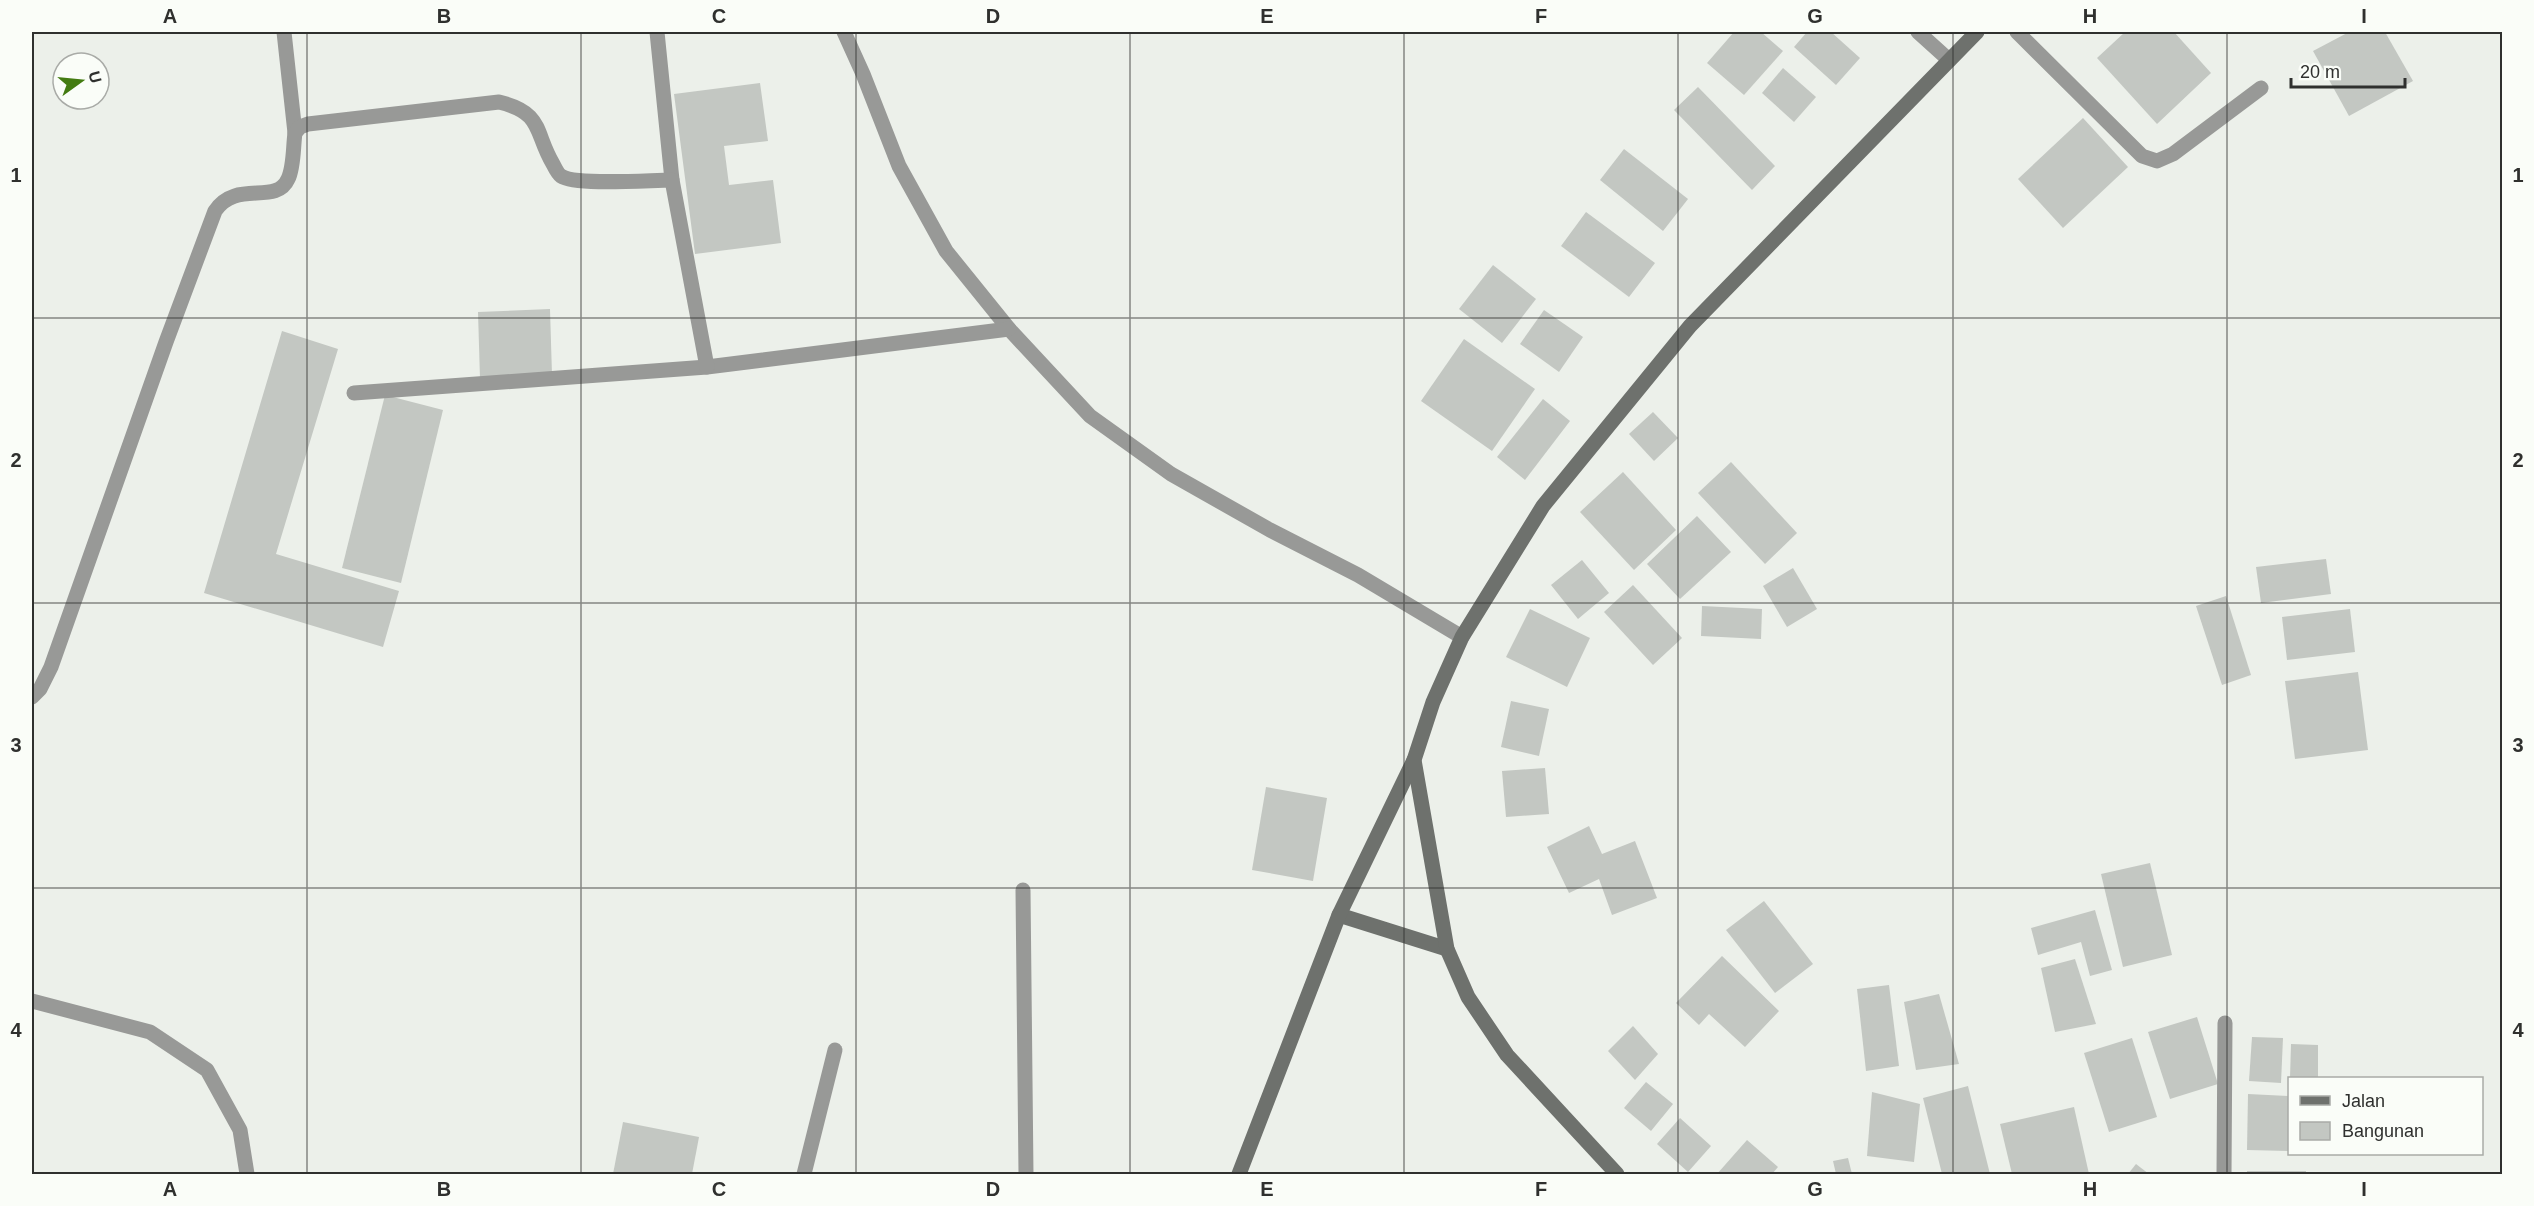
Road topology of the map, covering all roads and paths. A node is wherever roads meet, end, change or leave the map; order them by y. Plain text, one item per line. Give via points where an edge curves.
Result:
1 (284, 32) edge
2 (657, 32) edge
3 (844, 32) edge
4 (1918, 32) edge
5 (1977, 32) edge
6 (2018, 32) edge
7 (1949, 60) junction
8 (2261, 88) dead end
9 (295, 133) junction
10 (672, 180) junction
11 (1009, 329) junction
12 (707, 368) junction
13 (354, 393) dead end
14 (1462, 637) junction
15 (32, 697) edge
16 (1414, 759) junction
17 (1023, 890) dead end
18 (1340, 915) junction
19 (1447, 949) junction
20 (32, 1001) edge
21 (2224, 1023) dead end
22 (835, 1050) dead end
23 (247, 1174) edge
24 (804, 1174) edge
25 (1026, 1174) edge
26 (1239, 1174) edge
27 (1617, 1174) edge
28 (2224, 1174) edge

1 - 9 street
2 - 10 street
3 - 11 street via 899,166 946,251
4 - 7 street
5 - 7 street
6 - 8 street via 2142,156 2157,161 2173,154
7 - 14 street via 1690,326 1543,506
9 - 10 street via 308,124 500,102 519,107 536,123 560,176 576,181
9 - 15 street via 288,179 282,188 231,195 214,211 51,666
10 - 12 street
11 - 12 street
11 - 14 street via 1090,416 1171,474 1358,575
12 - 13 street
14 - 16 street via 1433,702
16 - 18 street
16 - 19 street
17 - 25 street
18 - 19 street
18 - 26 street
19 - 27 street via 1468,997 1507,1055
20 - 23 street via 150,1032 207,1070 240,1130
21 - 28 street
22 - 24 street

